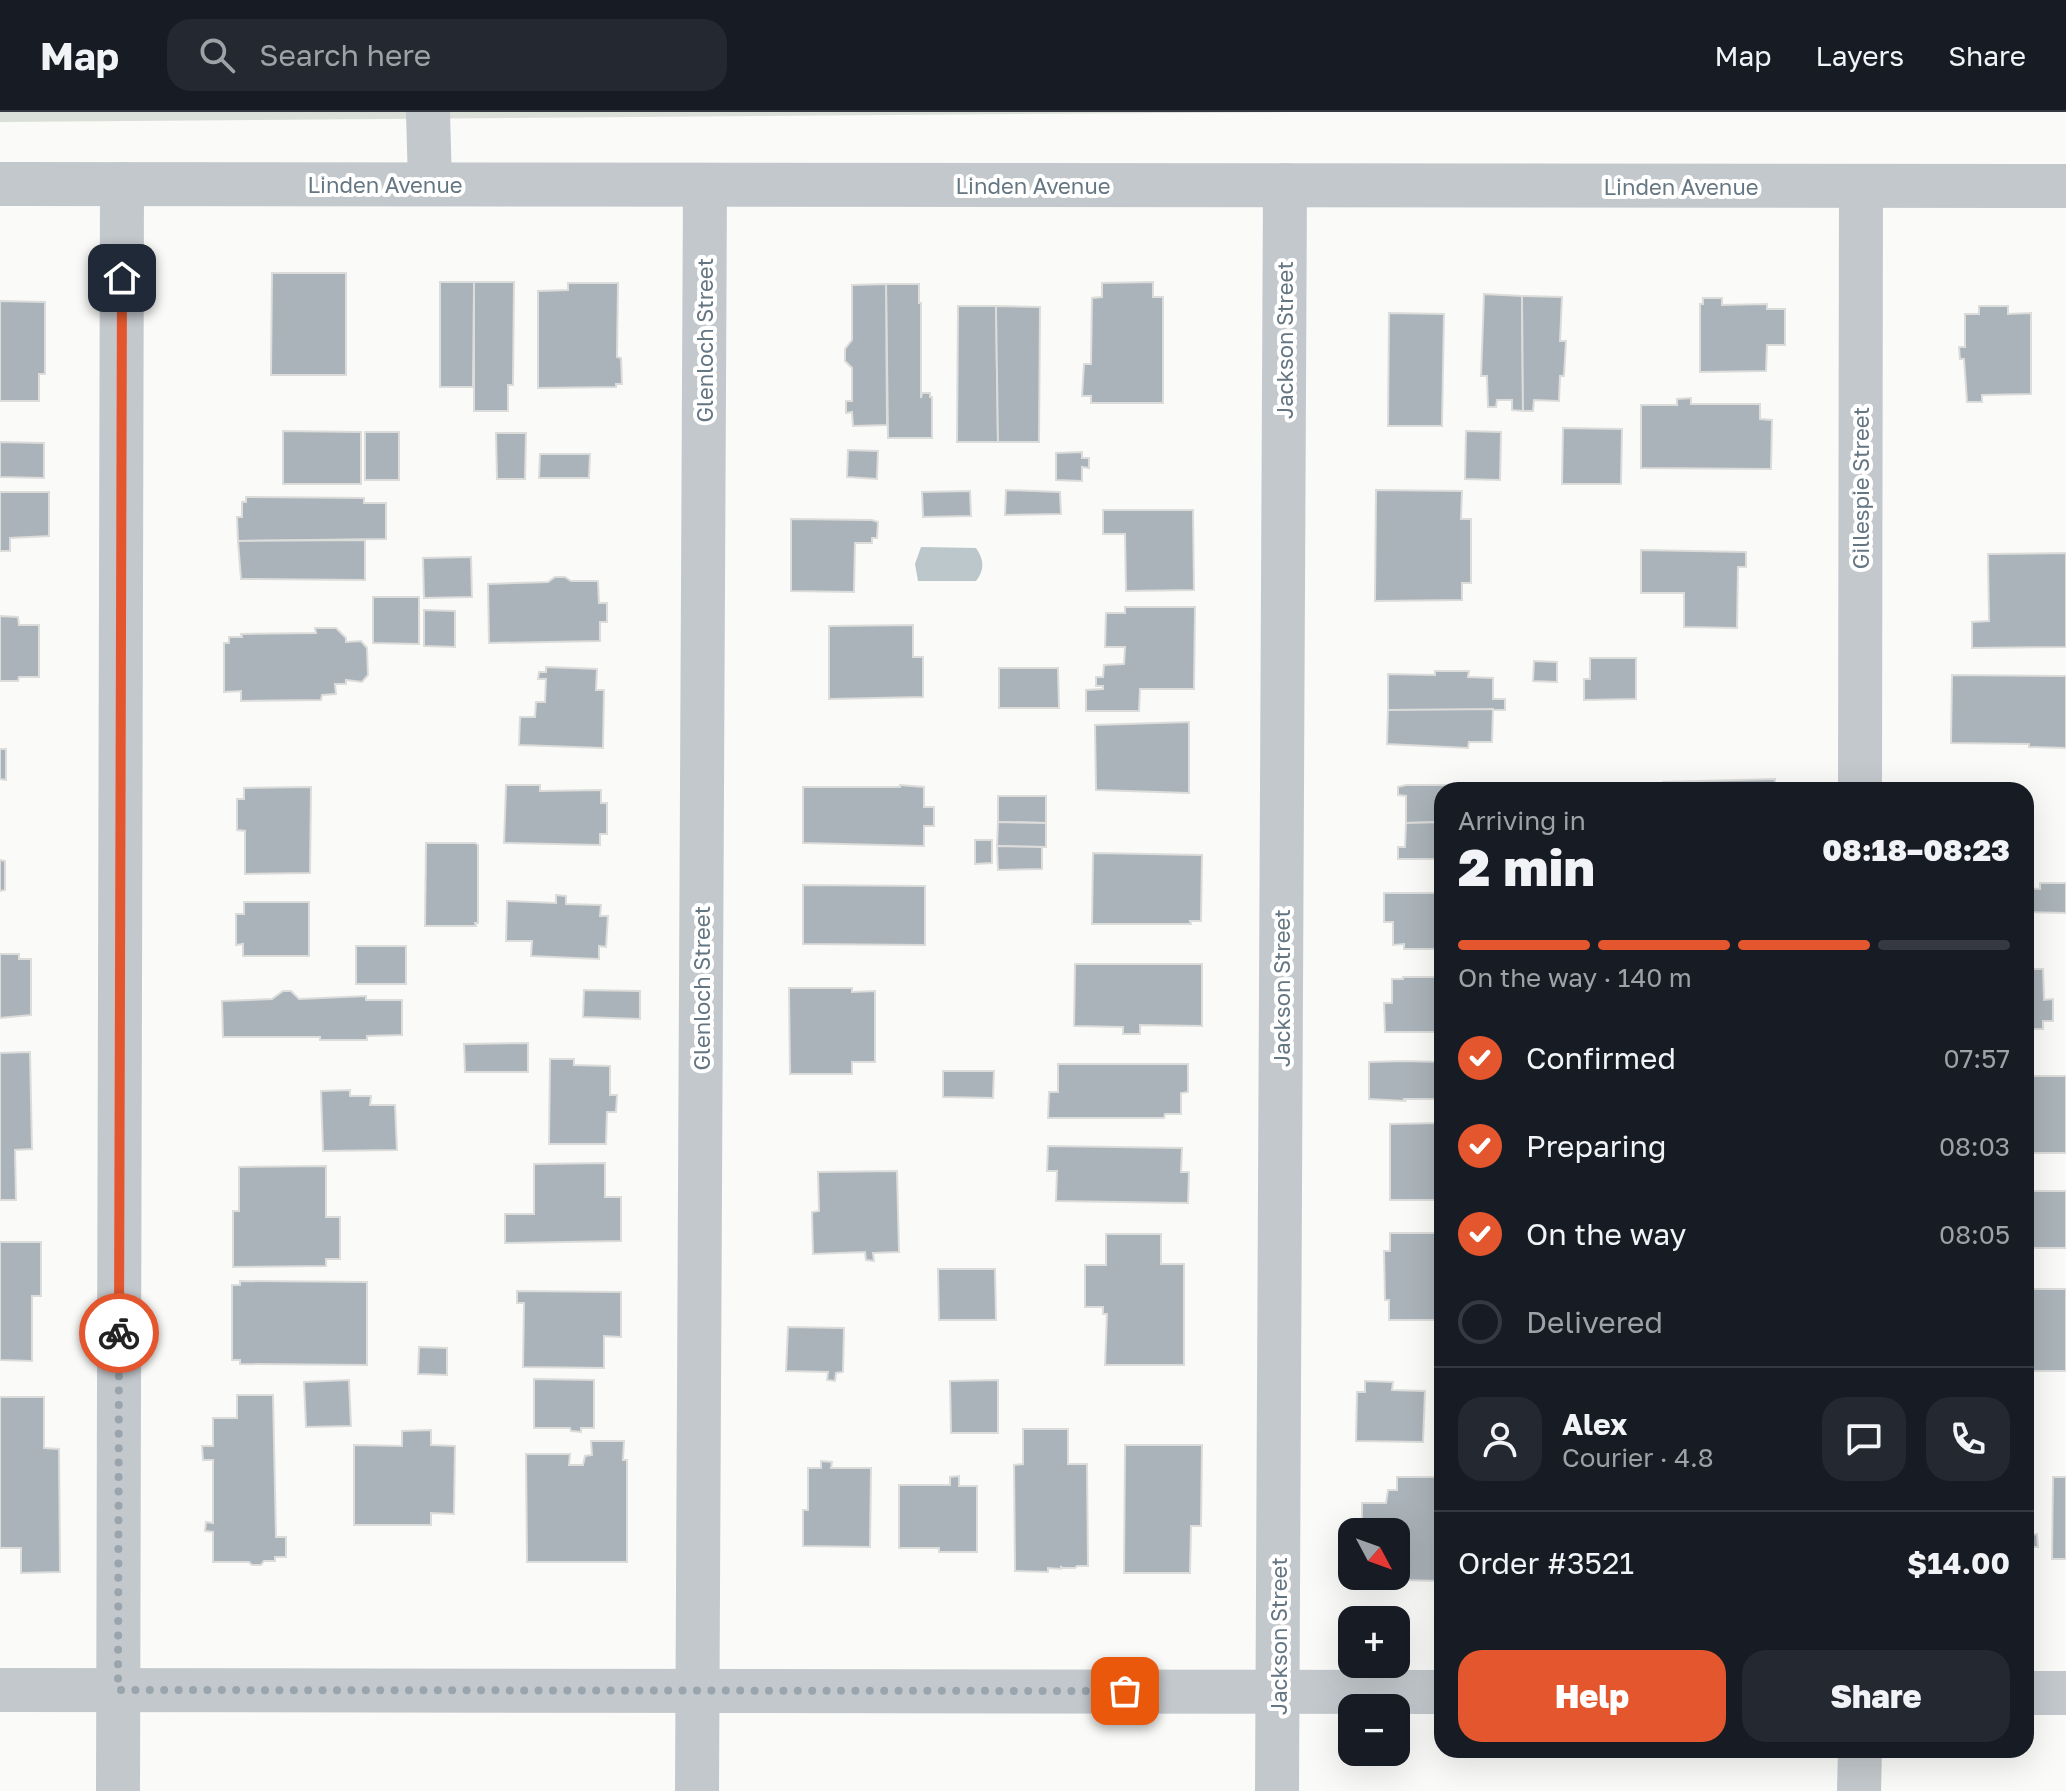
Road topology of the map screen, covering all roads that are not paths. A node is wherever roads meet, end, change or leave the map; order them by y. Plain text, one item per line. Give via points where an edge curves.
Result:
1 (428, 112) edge
2 (0, 184) edge
3 (122, 184) junction
4 (430, 184) junction
5 (705, 185) junction
6 (1285, 185) junction
7 (1861, 186) junction
8 (2066, 186) edge
9 (1860, 782) edge
10 (0, 1690) edge
11 (118, 1690) junction
12 (697, 1691) junction
13 (1278, 1692) junction
14 (1434, 1692) edge
15 (2034, 1693) edge
16 (2066, 1693) edge
17 (1860, 1758) edge
18 (118, 1791) edge
19 (697, 1791) edge
20 (1277, 1791) edge
21 (1859, 1791) edge

1 - 4 street
2 - 3 street, Linden Avenue
3 - 4 street, Linden Avenue
3 - 11 street
4 - 5 street, Linden Avenue
5 - 6 street, Linden Avenue
5 - 12 street, Glenloch Street
6 - 7 street, Linden Avenue
6 - 13 street, Jackson Street
7 - 8 street, Linden Avenue
7 - 9 street, Gillespie Street
10 - 11 street
11 - 12 street
11 - 18 street
12 - 13 street
12 - 19 street, Glenloch Street
13 - 14 street
13 - 20 street, Jackson Street
15 - 16 street
17 - 21 street

